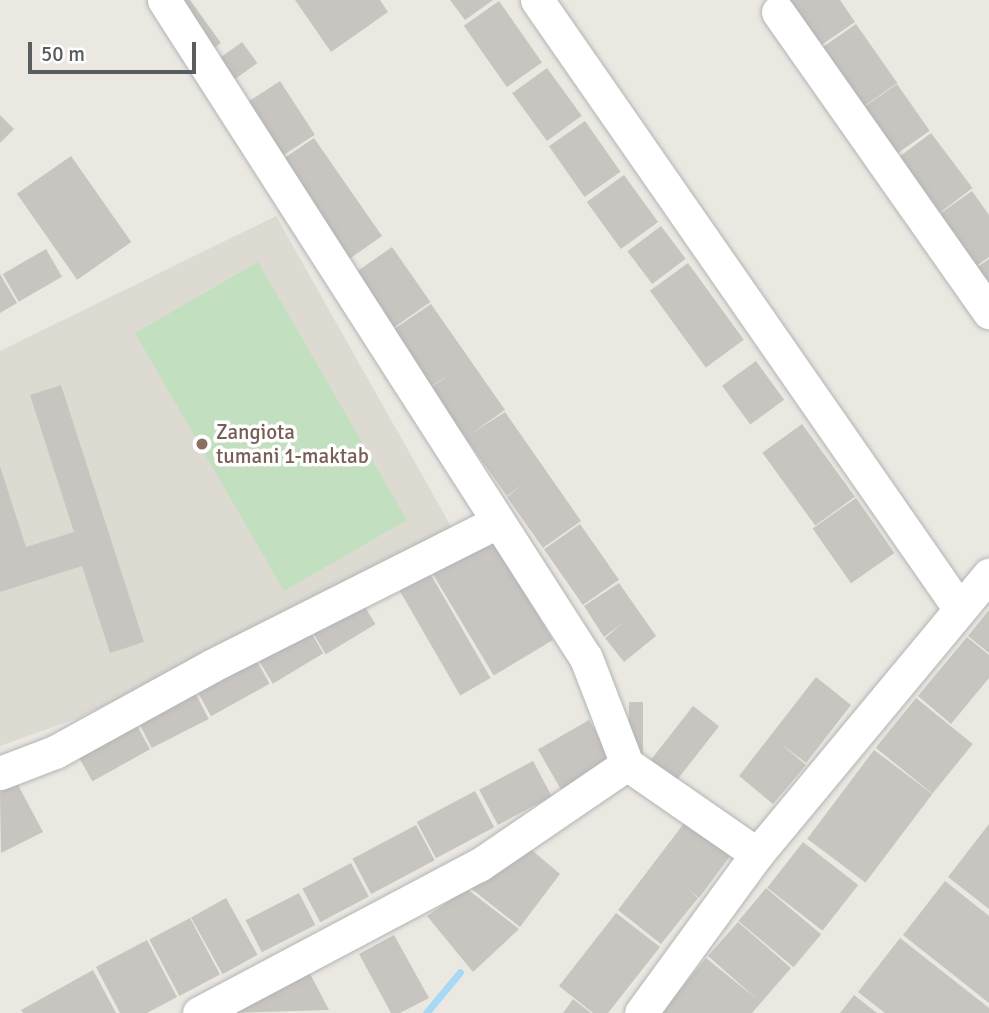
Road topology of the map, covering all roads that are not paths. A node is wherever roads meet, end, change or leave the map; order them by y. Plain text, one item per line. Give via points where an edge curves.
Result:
1 (164, 0) edge
2 (537, 0) edge
3 (778, 12) dead end
4 (989, 312) edge
5 (495, 523) junction
6 (989, 575) edge
7 (959, 608) junction
8 (627, 764) junction
9 (0, 773) edge
10 (757, 854) junction
11 (199, 1013) edge
12 (641, 1013) edge

1 - 5 street
2 - 7 street
3 - 4 street
5 - 8 street via 586,657
5 - 9 street via 55,752
6 - 7 street
7 - 10 street
8 - 10 street
8 - 11 street via 479,865
10 - 12 street

